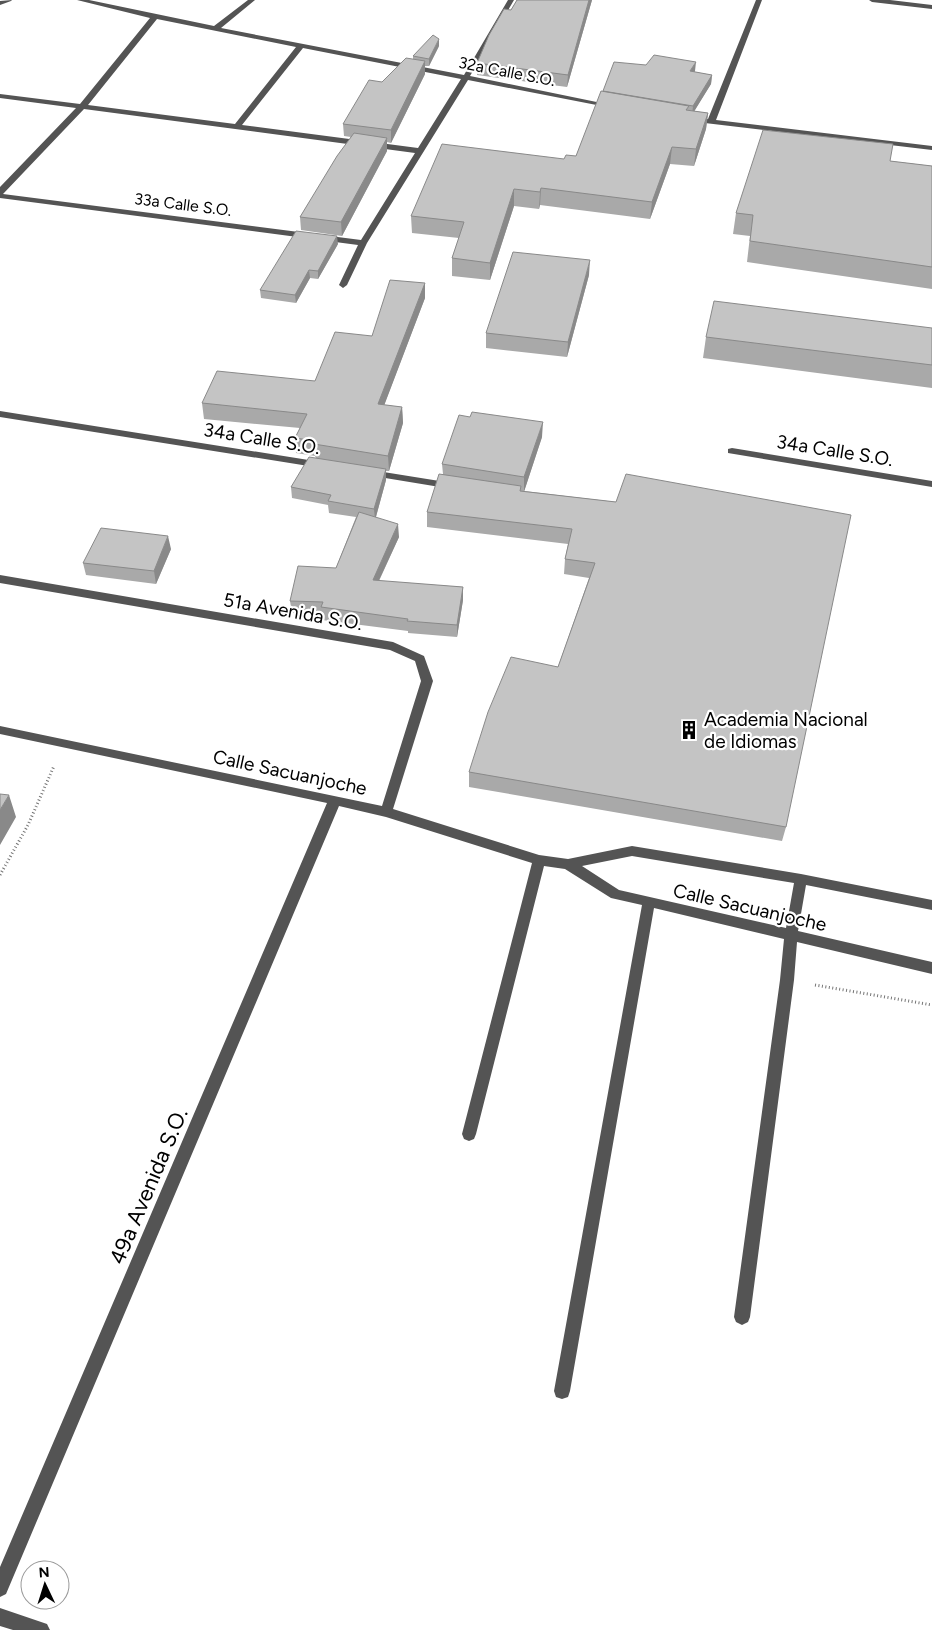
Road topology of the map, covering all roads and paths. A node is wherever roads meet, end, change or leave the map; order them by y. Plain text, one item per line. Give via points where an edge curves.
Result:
1 (9, 0) edge
2 (80, 0) edge
3 (252, 0) edge
4 (510, 0) edge
5 (759, 0) edge
6 (872, 0) edge
7 (0, 3) edge
8 (932, 7) edge
9 (155, 17) junction
10 (216, 28) junction
11 (301, 45) junction
12 (466, 77) junction
13 (0, 96) edge
14 (82, 107) junction
15 (622, 108) edge
16 (678, 118) edge
17 (711, 122) junction
18 (237, 127) junction
19 (932, 148) edge
20 (419, 151) junction
21 (0, 192) edge
22 (0, 196) edge
23 (363, 243) junction
24 (343, 285) dead end
25 (0, 414) edge
26 (732, 451) dead end
27 (333, 467) edge
28 (362, 472) edge
29 (932, 484) edge
30 (460, 487) edge
31 (0, 578) edge
32 (0, 730) edge
33 (64, 742) junction
34 (334, 800) junction
35 (386, 812) junction
36 (539, 860) junction
37 (568, 864) junction
38 (0, 875) edge
39 (801, 879) junction
40 (649, 902) junction
41 (932, 905) edge
42 (791, 935) junction
43 (932, 968) edge
44 (787, 980) junction
45 (932, 1005) edge
46 (470, 1134) dead end
47 (742, 1317) dead end
48 (562, 1391) dead end
49 (0, 1588) edge
50 (0, 1617) edge
51 (41, 1630) edge

1 - 7 street
2 - 9 street, 32a Calle S.O.
3 - 10 street
4 - 12 street
5 - 17 street
6 - 8 street
9 - 10 street, 32a Calle S.O.
9 - 14 street
10 - 11 street, 32a Calle S.O.
11 - 12 street, 32a Calle S.O.
11 - 18 street
12 - 15 street, 32a Calle S.O.
12 - 20 street
13 - 14 street
14 - 18 street
14 - 21 street
16 - 17 street
17 - 19 street
18 - 20 street
20 - 23 street
22 - 23 street, 33a Calle S.O.
23 - 24 street
25 - 27 street, 34a Calle S.O.
26 - 29 street, 34a Calle S.O.
28 - 30 street
31 - 35 street, 51a Avenida S.O. via 393,646 420,659 427,682
32 - 33 street, Calle Sacuanjoche
33 - 34 street, Calle Sacuanjoche
33 - 38 path via 28,825
34 - 35 street, Calle Sacuanjoche
34 - 49 street, 49a Avenida S.O.
35 - 36 street, Calle Sacuanjoche
36 - 37 street, Calle Sacuanjoche
36 - 46 street
37 - 39 street, Calle Sacuanjoche via 632,851
37 - 40 street, Calle Sacuanjoche via 616,894
39 - 41 street, Calle Sacuanjoche
39 - 42 street
40 - 42 street, Calle Sacuanjoche
40 - 48 street
42 - 43 street, Calle Sacuanjoche
42 - 44 street
44 - 45 path
44 - 47 street
50 - 51 street

